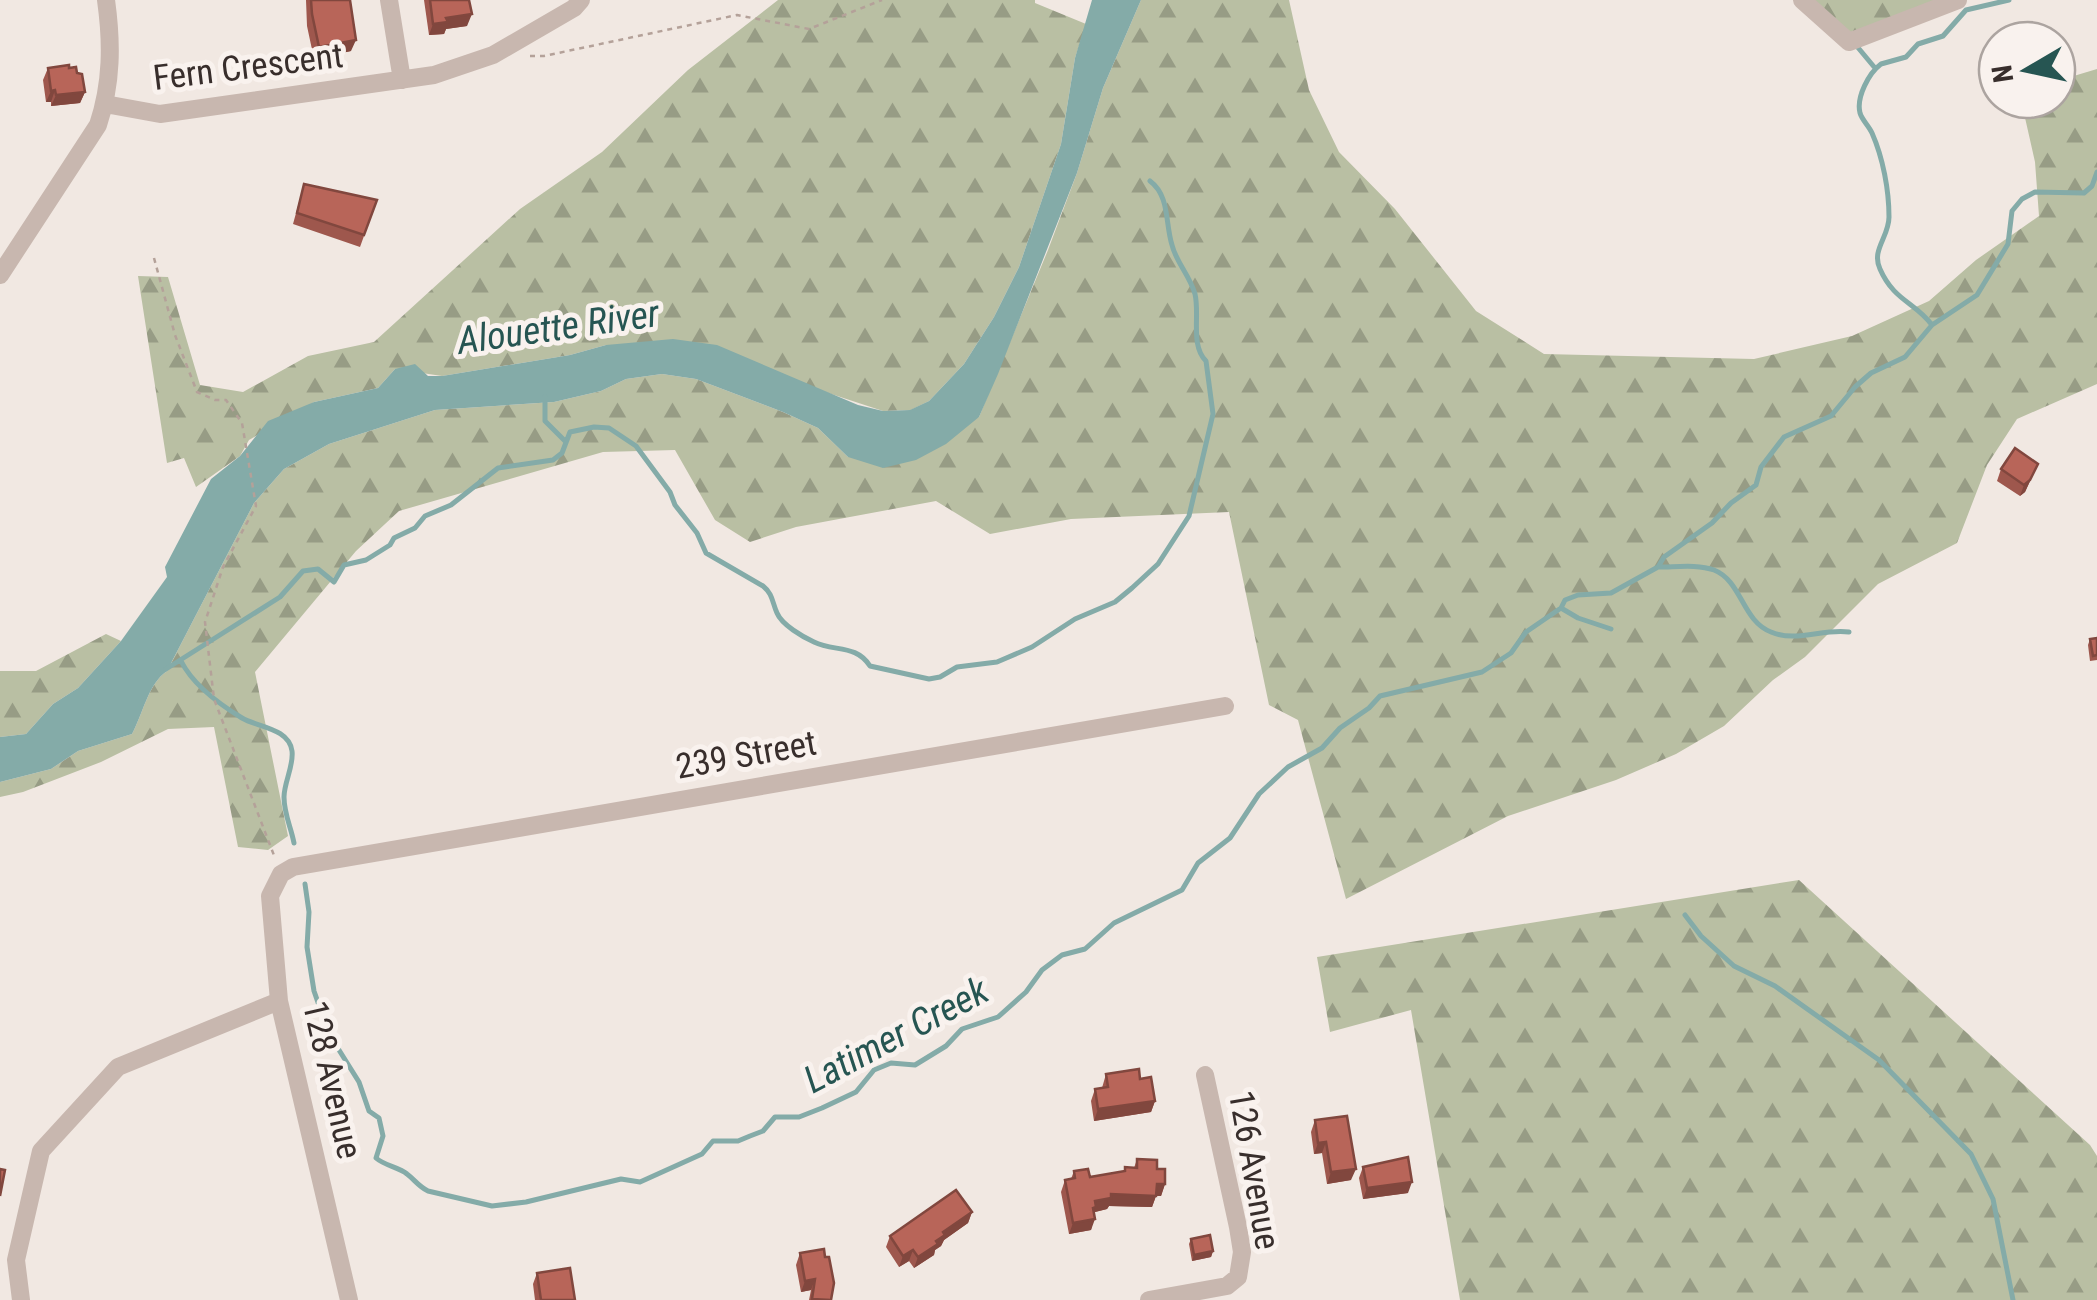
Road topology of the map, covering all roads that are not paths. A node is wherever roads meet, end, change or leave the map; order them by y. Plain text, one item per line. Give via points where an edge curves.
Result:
1 (106, 0) edge
2 (389, 0) edge
3 (581, 0) edge
4 (1802, 0) edge
5 (1958, 0) edge
6 (402, 80) junction
7 (105, 104) junction
8 (0, 275) edge
9 (1225, 706) dead end
10 (281, 874) joint
11 (280, 1001) junction
12 (1205, 1075) dead end
13 (21, 1300) edge
14 (349, 1300) edge
15 (1149, 1300) edge

1 - 7 street via 111,35
2 - 6 street
3 - 6 street, Fern Crescent via 493,55
4 - 5 street via 1849,42
6 - 7 street, Fern Crescent via 160,114
7 - 8 street, Fern Crescent via 86,148
9 - 10 street, 239 Street via 294,866
10 - 11 street, 128 Avenue via 270,896
11 - 13 street via 118,1067 40,1151 16,1260
11 - 14 street, 128 Avenue
12 - 15 street, 126 Avenue via 1238,1227 1238,1276 1227,1286

